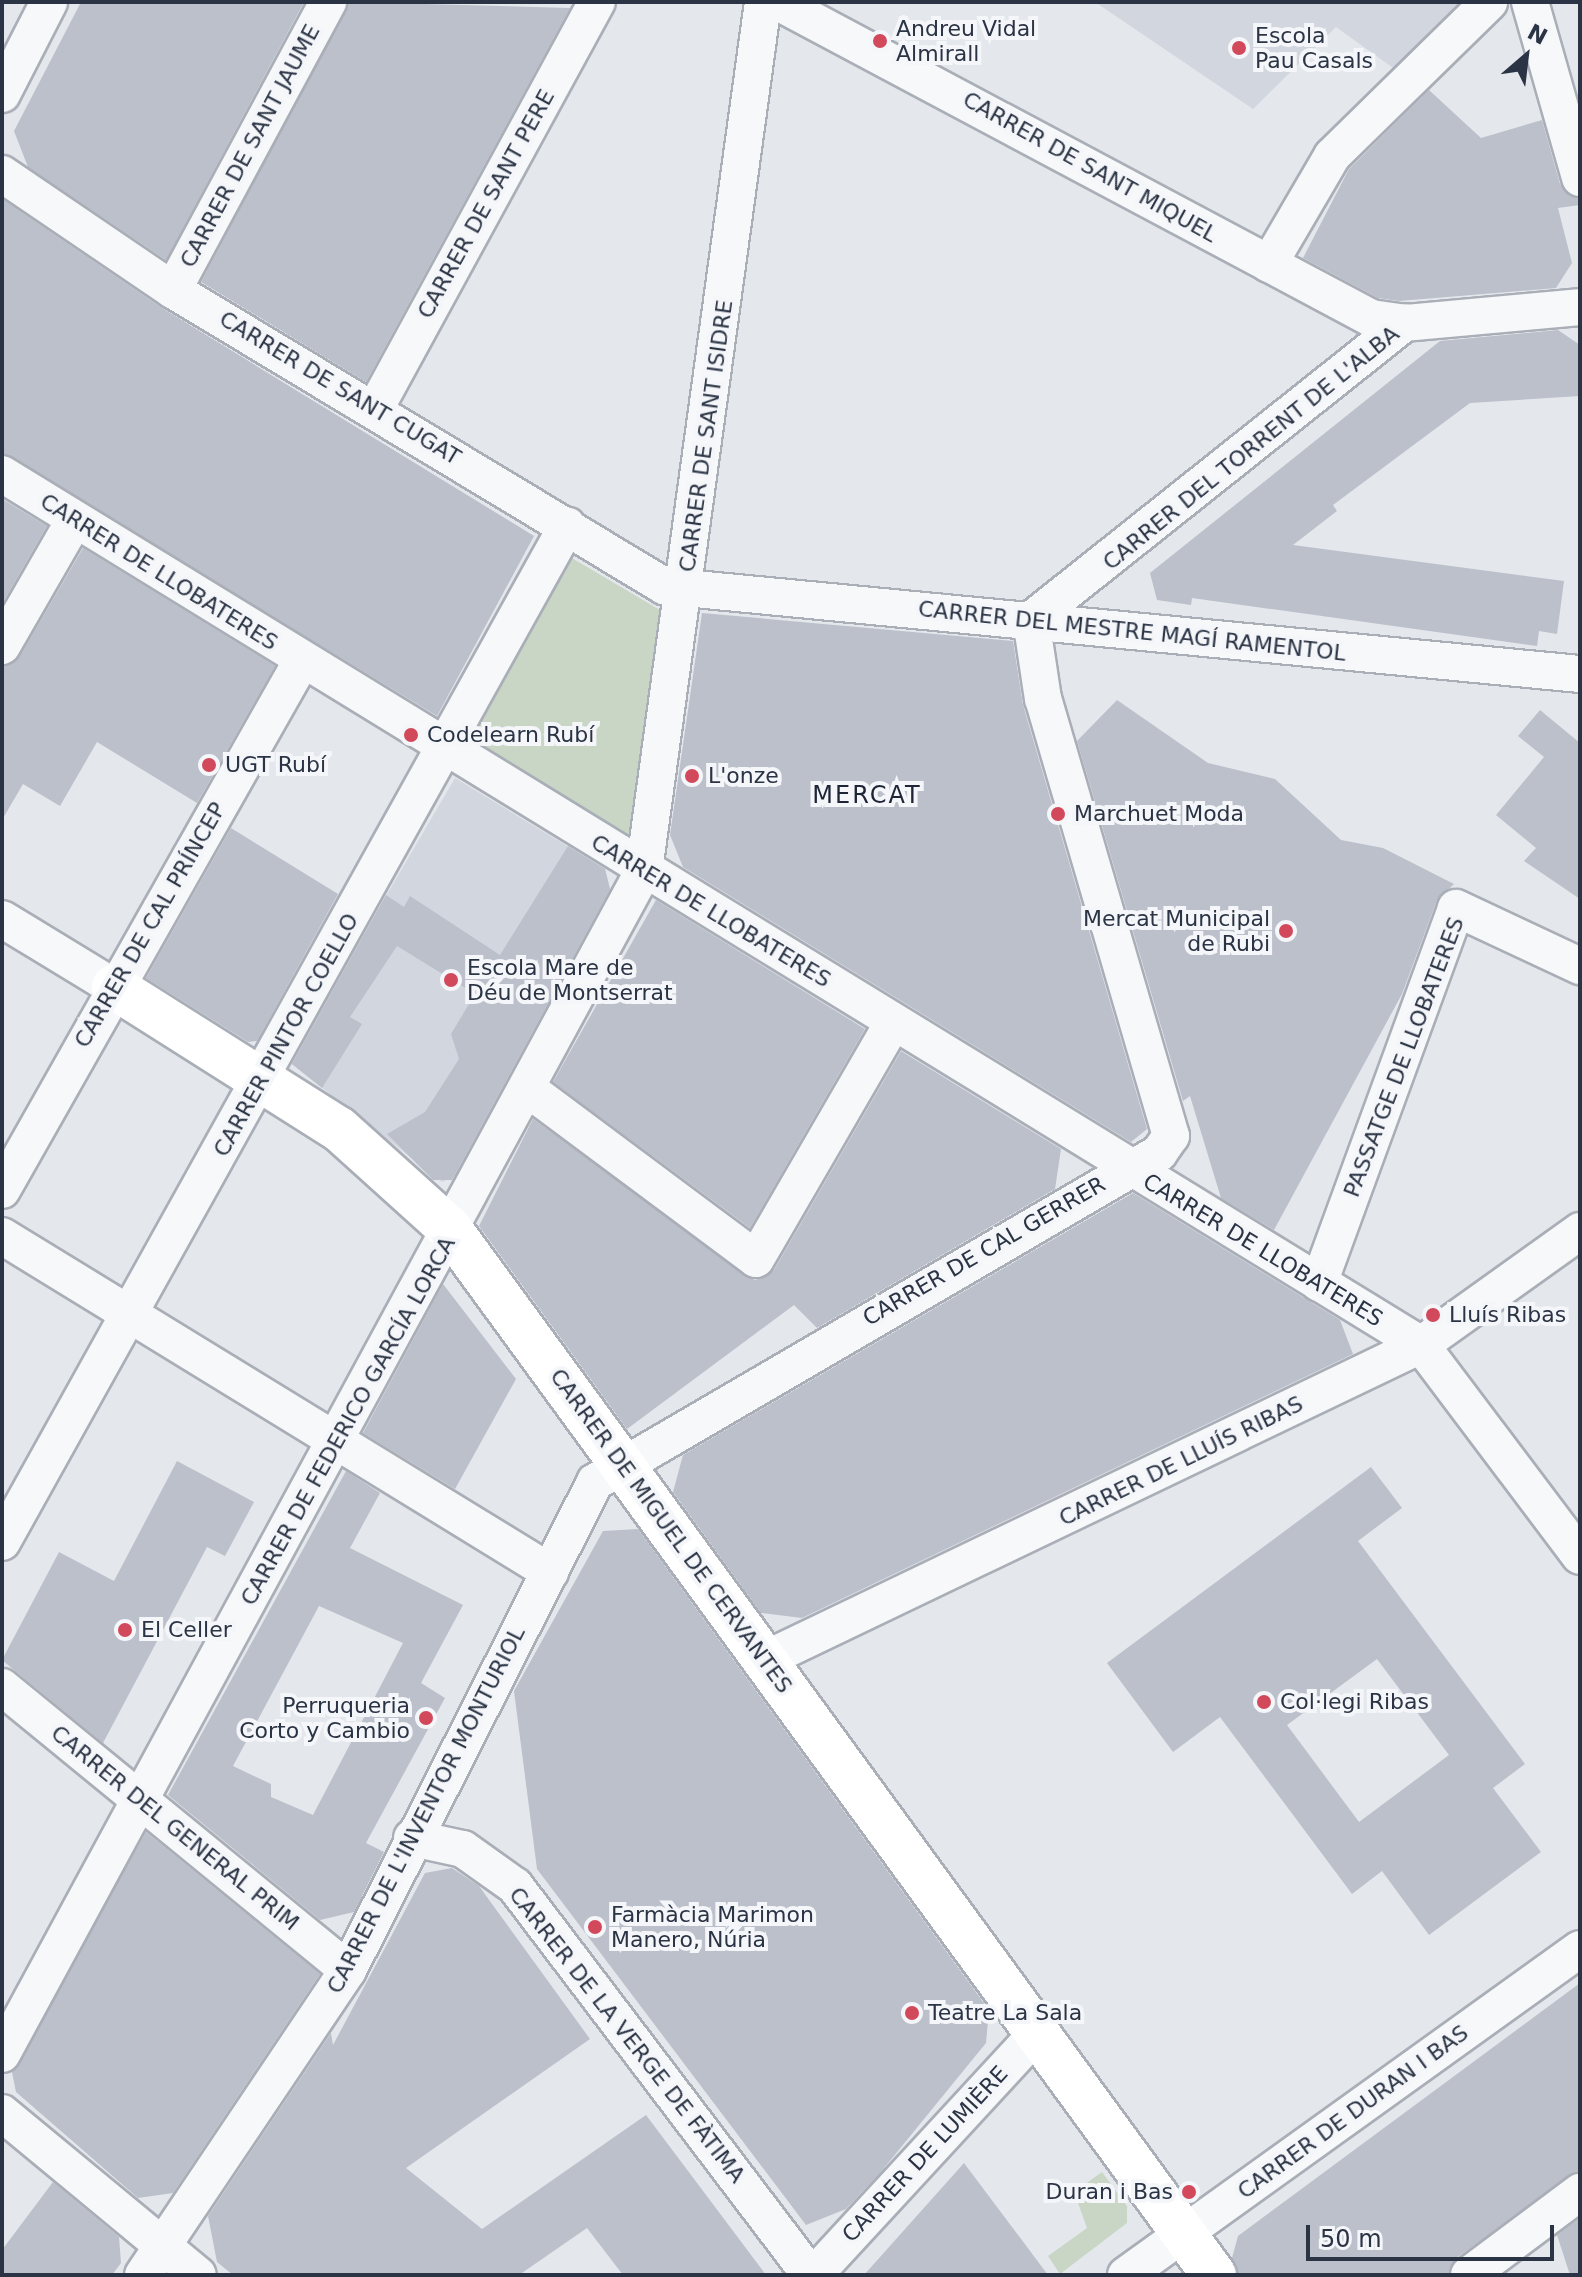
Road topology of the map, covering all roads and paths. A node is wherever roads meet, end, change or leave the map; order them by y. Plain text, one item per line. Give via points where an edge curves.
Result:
1 (49, 2) edge
2 (328, 2) edge
3 (763, 2) edge
4 (778, 2) edge
5 (1489, 2) edge
6 (1530, 2) edge
7 (593, 3) edge
8 (2, 94) edge
9 (2, 174) edge
10 (1580, 178) edge
11 (1269, 264) junction
12 (173, 290) junction
13 (1580, 307) edge
14 (1405, 323) junction
15 (376, 407) junction
16 (2, 474) edge
17 (75, 519) junction
18 (567, 526) junction
19 (685, 588) junction
20 (1031, 620) junction
21 (2, 646) edge
22 (301, 662) junction
23 (1580, 674) edge
24 (443, 748) junction
25 (644, 870) junction
26 (2, 919) edge
27 (1580, 966) edge
28 (114, 987) junction
29 (893, 1023) junction
30 (265, 1076) junction
31 (528, 1089) junction
32 (1128, 1169) junction
33 (2, 1190) edge
34 (1580, 1231) edge
35 (452, 1233) junction
36 (2, 1236) edge
37 (1319, 1283) junction
38 (128, 1313) junction
39 (1421, 1345) junction
40 (337, 1440) junction
41 (620, 1461) junction
42 (2, 1542) edge
43 (1580, 1556) edge
44 (550, 1572) junction
45 (764, 1660) junction
46 (2, 1687) edge
47 (138, 1798) junction
48 (412, 1838) junction
49 (1580, 1949) edge
50 (348, 1970) junction
51 (1037, 2033) junction
52 (2, 2054) edge
53 (2, 2113) edge
54 (1580, 2192) edge
55 (1184, 2234) junction
56 (165, 2247) junction
57 (143, 2275) edge
58 (198, 2275) edge
59 (812, 2275) edge
60 (1126, 2275) edge
61 (1214, 2275) edge
62 (1469, 2275) edge

1 - 8 street
2 - 12 street, CARRER DE SANT JAUME
3 - 19 street, CARRER DE SANT ISIDRE
4 - 11 street, CARRER DE SANT MIQUEL
5 - 11 street via 1332,156
6 - 10 street
7 - 15 street, CARRER DE SANT PERE
9 - 12 street, CARRER DE SANT CUGAT
11 - 14 street, CARRER DE SANT MIQUEL via 1371,318
12 - 15 street, CARRER DE SANT CUGAT
13 - 14 street, CARRER DEL TORRENT DE L'ALBA
14 - 20 street, CARRER DEL TORRENT DE L'ALBA
15 - 18 street, CARRER DE SANT CUGAT
16 - 17 street, CARRER DE LLOBATERES
17 - 21 street
17 - 22 street, CARRER DE LLOBATERES
18 - 19 street, CARRER DE SANT CUGAT via 664,586
18 - 24 street, CARRER PINTOR COELLO
19 - 20 street, CARRER DEL MESTRE MAGÍ RAMENTOL
19 - 25 street, CARRER DE SANT ISIDRE
20 - 23 street, CARRER DEL MESTRE MAGÍ RAMENTOL
20 - 32 street, CARRER DE CAL GERRER via 1043,699 1171,1136 1159,1153
22 - 24 street, CARRER DE LLOBATERES
22 - 28 street, CARRER DE CAL PRÍNCEP
24 - 25 street, CARRER DE LLOBATERES
24 - 30 street, CARRER PINTOR COELLO
25 - 29 street, CARRER DE LLOBATERES
25 - 31 street, CARRER DE FEDERICO GARCÍA LORCA
26 - 28 street, CARRER DE MIGUEL DE CERVANTES
27 - 37 street, PASSATGE DE LLOBATERES via 1456,908
28 - 30 street, CARRER DE MIGUEL DE CERVANTES
28 - 33 street, CARRER DE CAL PRÍNCEP
29 - 31 street via 756,1259
29 - 32 street, CARRER DE LLOBATERES
30 - 35 street, CARRER DE MIGUEL DE CERVANTES via 339,1129
30 - 38 street, CARRER PINTOR COELLO
31 - 35 street, CARRER DE FEDERICO GARCÍA LORCA
32 - 37 street, CARRER DE LLOBATERES
32 - 41 street, CARRER DE CAL GERRER
34 - 39 street, CARRER DE LLUÍS RIBAS
35 - 40 street, CARRER DE FEDERICO GARCÍA LORCA
35 - 41 street, CARRER DE MIGUEL DE CERVANTES
36 - 38 street
37 - 39 street, CARRER DE LLOBATERES
38 - 40 street
38 - 42 street, CARRER PINTOR COELLO
39 - 43 street
39 - 45 street, CARRER DE LLUÍS RIBAS
40 - 44 street
40 - 47 street, CARRER DE FEDERICO GARCÍA LORCA
41 - 44 street, CARRER DE L'INVENTOR MONTURIOL via 595,1482
41 - 45 street, CARRER DE MIGUEL DE CERVANTES
44 - 48 street, CARRER DE L'INVENTOR MONTURIOL
45 - 51 street, CARRER DE MIGUEL DE CERVANTES
46 - 47 street, CARRER DEL GENERAL PRIM
47 - 50 street, CARRER DEL GENERAL PRIM
47 - 52 street, CARRER DE FEDERICO GARCÍA LORCA
48 - 50 street, CARRER DE L'INVENTOR MONTURIOL
48 - 59 street, CARRER DE LA VERGE DE FÀTIMA via 463,1849 515,1886
49 - 55 street, CARRER DE DURAN I BAS
50 - 56 street, CARRER DE L'INVENTOR MONTURIOL
51 - 55 street, CARRER DE MIGUEL DE CERVANTES
51 - 59 street, CARRER DE LUMIÈRE
53 - 56 street
54 - 62 street
55 - 60 street, CARRER DE DURAN I BAS
55 - 61 street, CARRER DE MIGUEL DE CERVANTES
56 - 57 street, CARRER DE L'INVENTOR MONTURIOL
56 - 58 street

